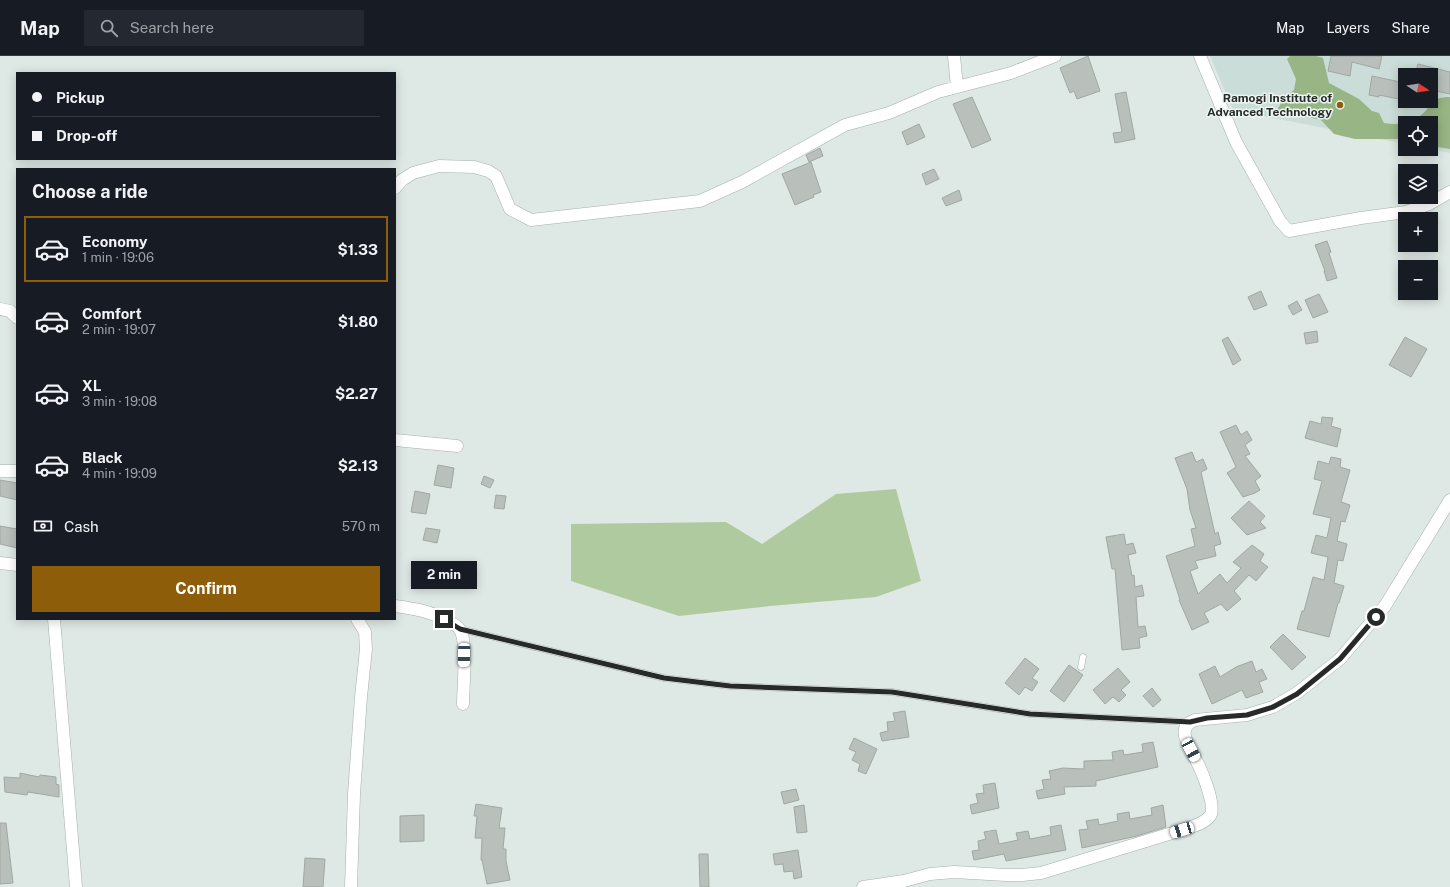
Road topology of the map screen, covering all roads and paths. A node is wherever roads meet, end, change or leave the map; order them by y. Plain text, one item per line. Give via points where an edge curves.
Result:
1 (954, 56) edge
2 (1055, 56) edge
3 (1200, 56) edge
4 (957, 87) junction
5 (396, 187) edge
6 (1450, 192) edge
7 (0, 310) edge
8 (16, 317) edge
9 (396, 440) edge
10 (457, 446) dead end
11 (0, 471) edge
12 (16, 471) edge
13 (1450, 500) edge
14 (0, 563) edge
15 (16, 565) edge
16 (396, 606) edge
17 (54, 620) edge
18 (358, 620) edge
19 (460, 629) junction
20 (1083, 656) dead end
21 (1081, 667) dead end
22 (463, 704) dead end
23 (1190, 722) junction
24 (76, 887) edge
25 (351, 887) edge
26 (863, 887) edge

1 - 4 street
2 - 4 street via 1011,73
3 - 6 street via 1236,142 1280,221 1289,231 1406,212 1429,204
4 - 5 street via 938,92 889,113 845,125 742,182 700,201 531,220 510,209 496,176 474,167 439,166 413,173
7 - 8 street via 10,311
9 - 10 street
11 - 12 street
13 - 23 street via 1385,606 1340,659 1297,694 1273,707 1247,715
14 - 15 street
16 - 19 street via 435,614
17 - 24 street
18 - 25 street via 365,632 366,649 354,794
19 - 22 street via 464,655
19 - 23 lane via 664,678 730,686 892,692 1030,714
20 - 21 lane
23 - 26 street via 1186,729 1186,740 1212,805 1211,813 1205,821 1041,873 1006,875 943,872

